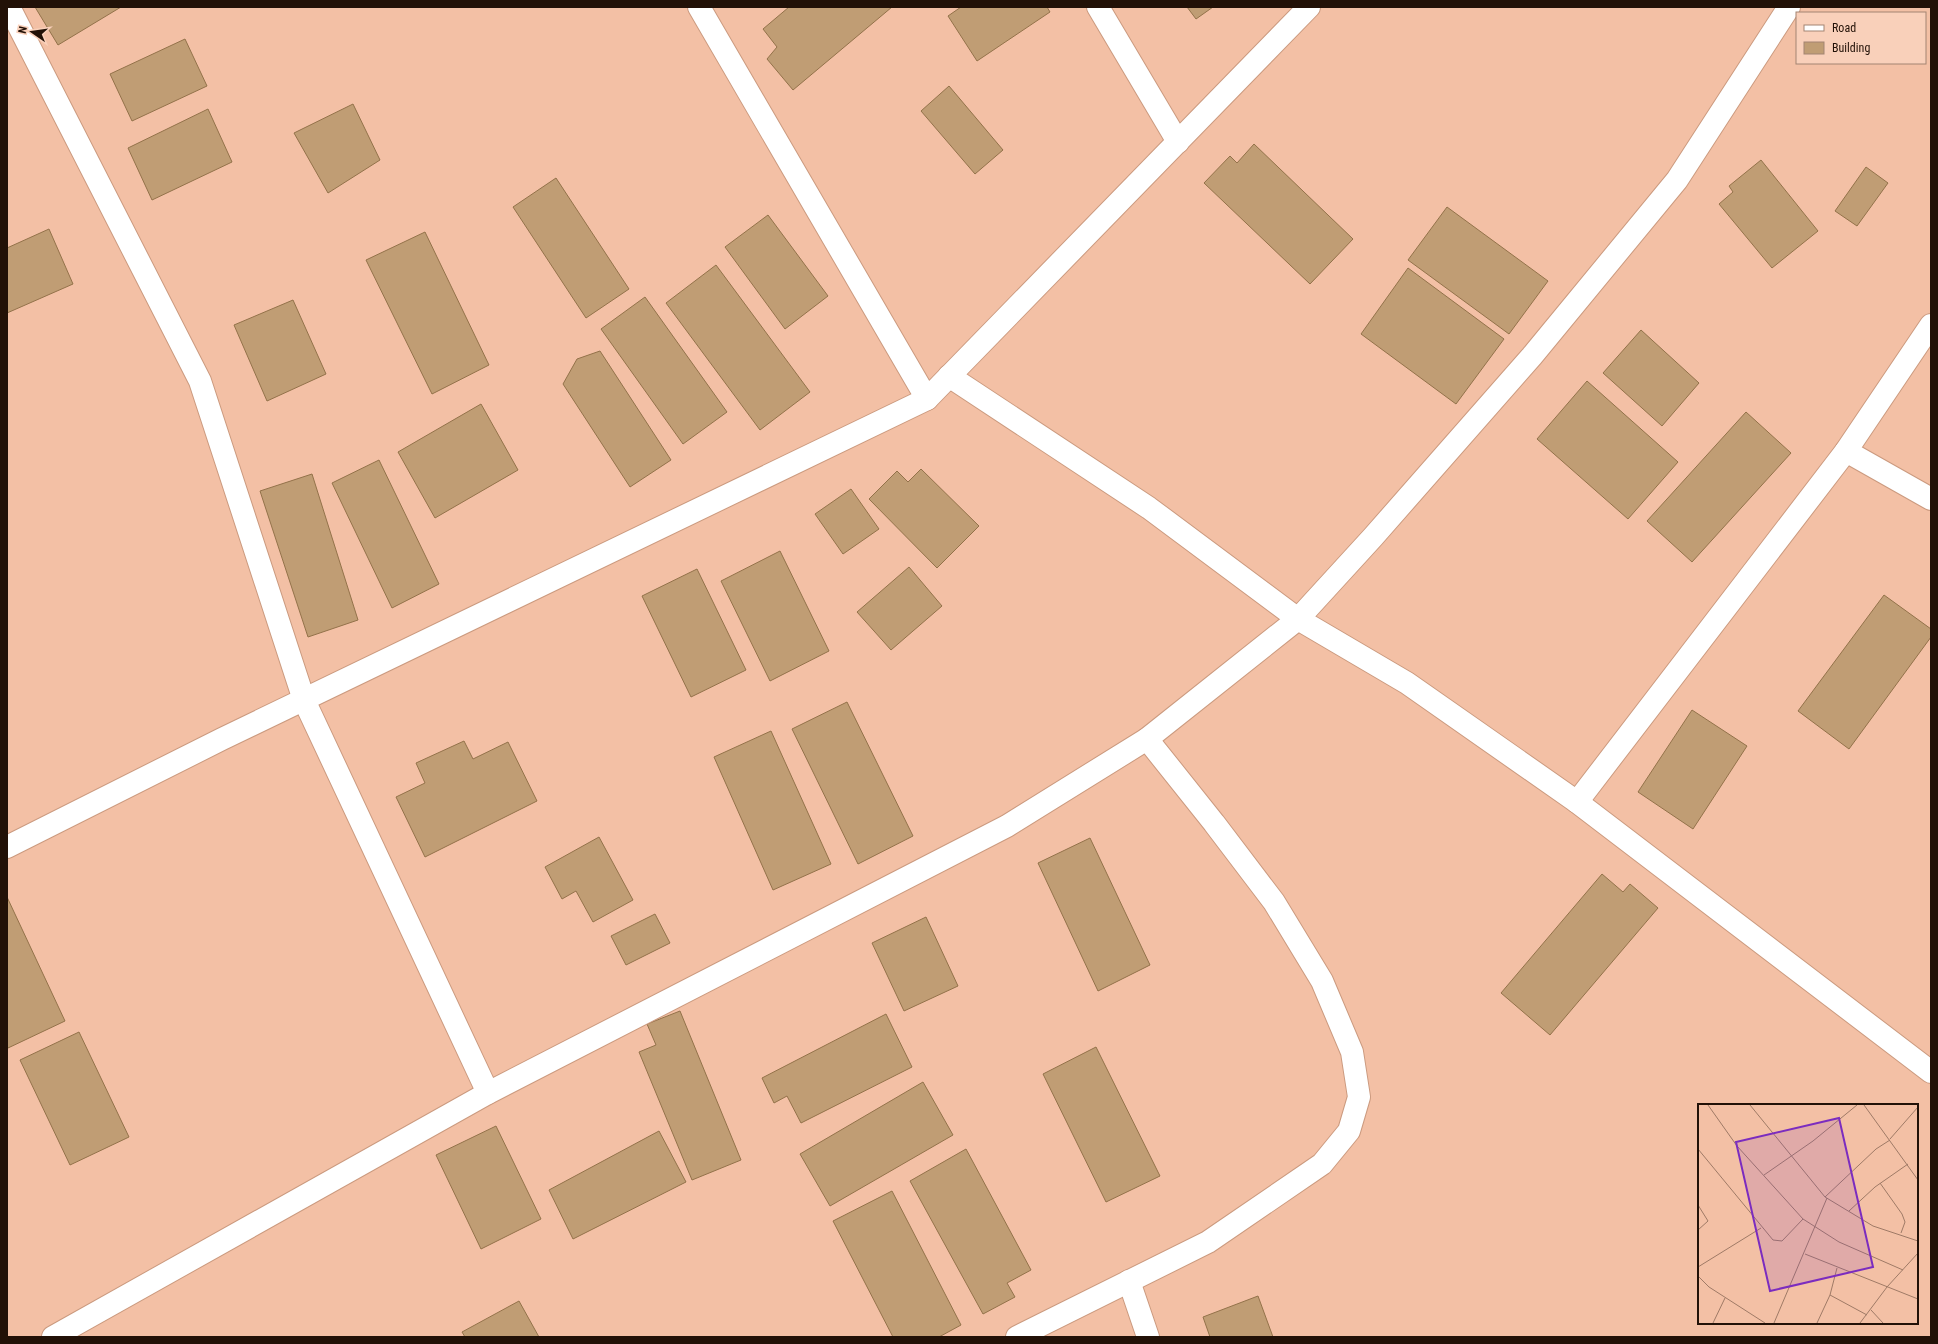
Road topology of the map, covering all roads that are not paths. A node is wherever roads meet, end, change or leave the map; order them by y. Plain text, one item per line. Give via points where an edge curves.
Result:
1 (9, 7) edge
2 (699, 7) edge
3 (1098, 7) edge
4 (1309, 7) edge
5 (1789, 7) edge
6 (1178, 142) junction
7 (1931, 325) edge
8 (949, 376) junction
9 (927, 399) junction
10 (1846, 451) junction
11 (1931, 499) edge
12 (1298, 619) junction
13 (304, 700) junction
14 (1147, 739) junction
15 (1577, 802) junction
16 (7, 847) edge
17 (1931, 1072) edge
18 (488, 1093) junction
19 (1130, 1281) junction
20 (53, 1337) edge
21 (1016, 1337) edge
22 (1148, 1337) edge

1 - 13 street via 200,381
2 - 9 street
3 - 6 street
4 - 6 street
5 - 12 street via 1677,180 1532,356
6 - 8 street
7 - 10 street
8 - 9 street
8 - 12 street via 1149,508
9 - 13 street
10 - 11 street
10 - 15 street
12 - 14 street
12 - 15 street via 1407,683
13 - 16 street
13 - 18 street
14 - 18 street via 1007,826
14 - 19 street via 1274,902 1322,981 1352,1052 1359,1097 1349,1131 1322,1164 1208,1242
15 - 17 street
18 - 20 street
19 - 21 street
19 - 22 street

